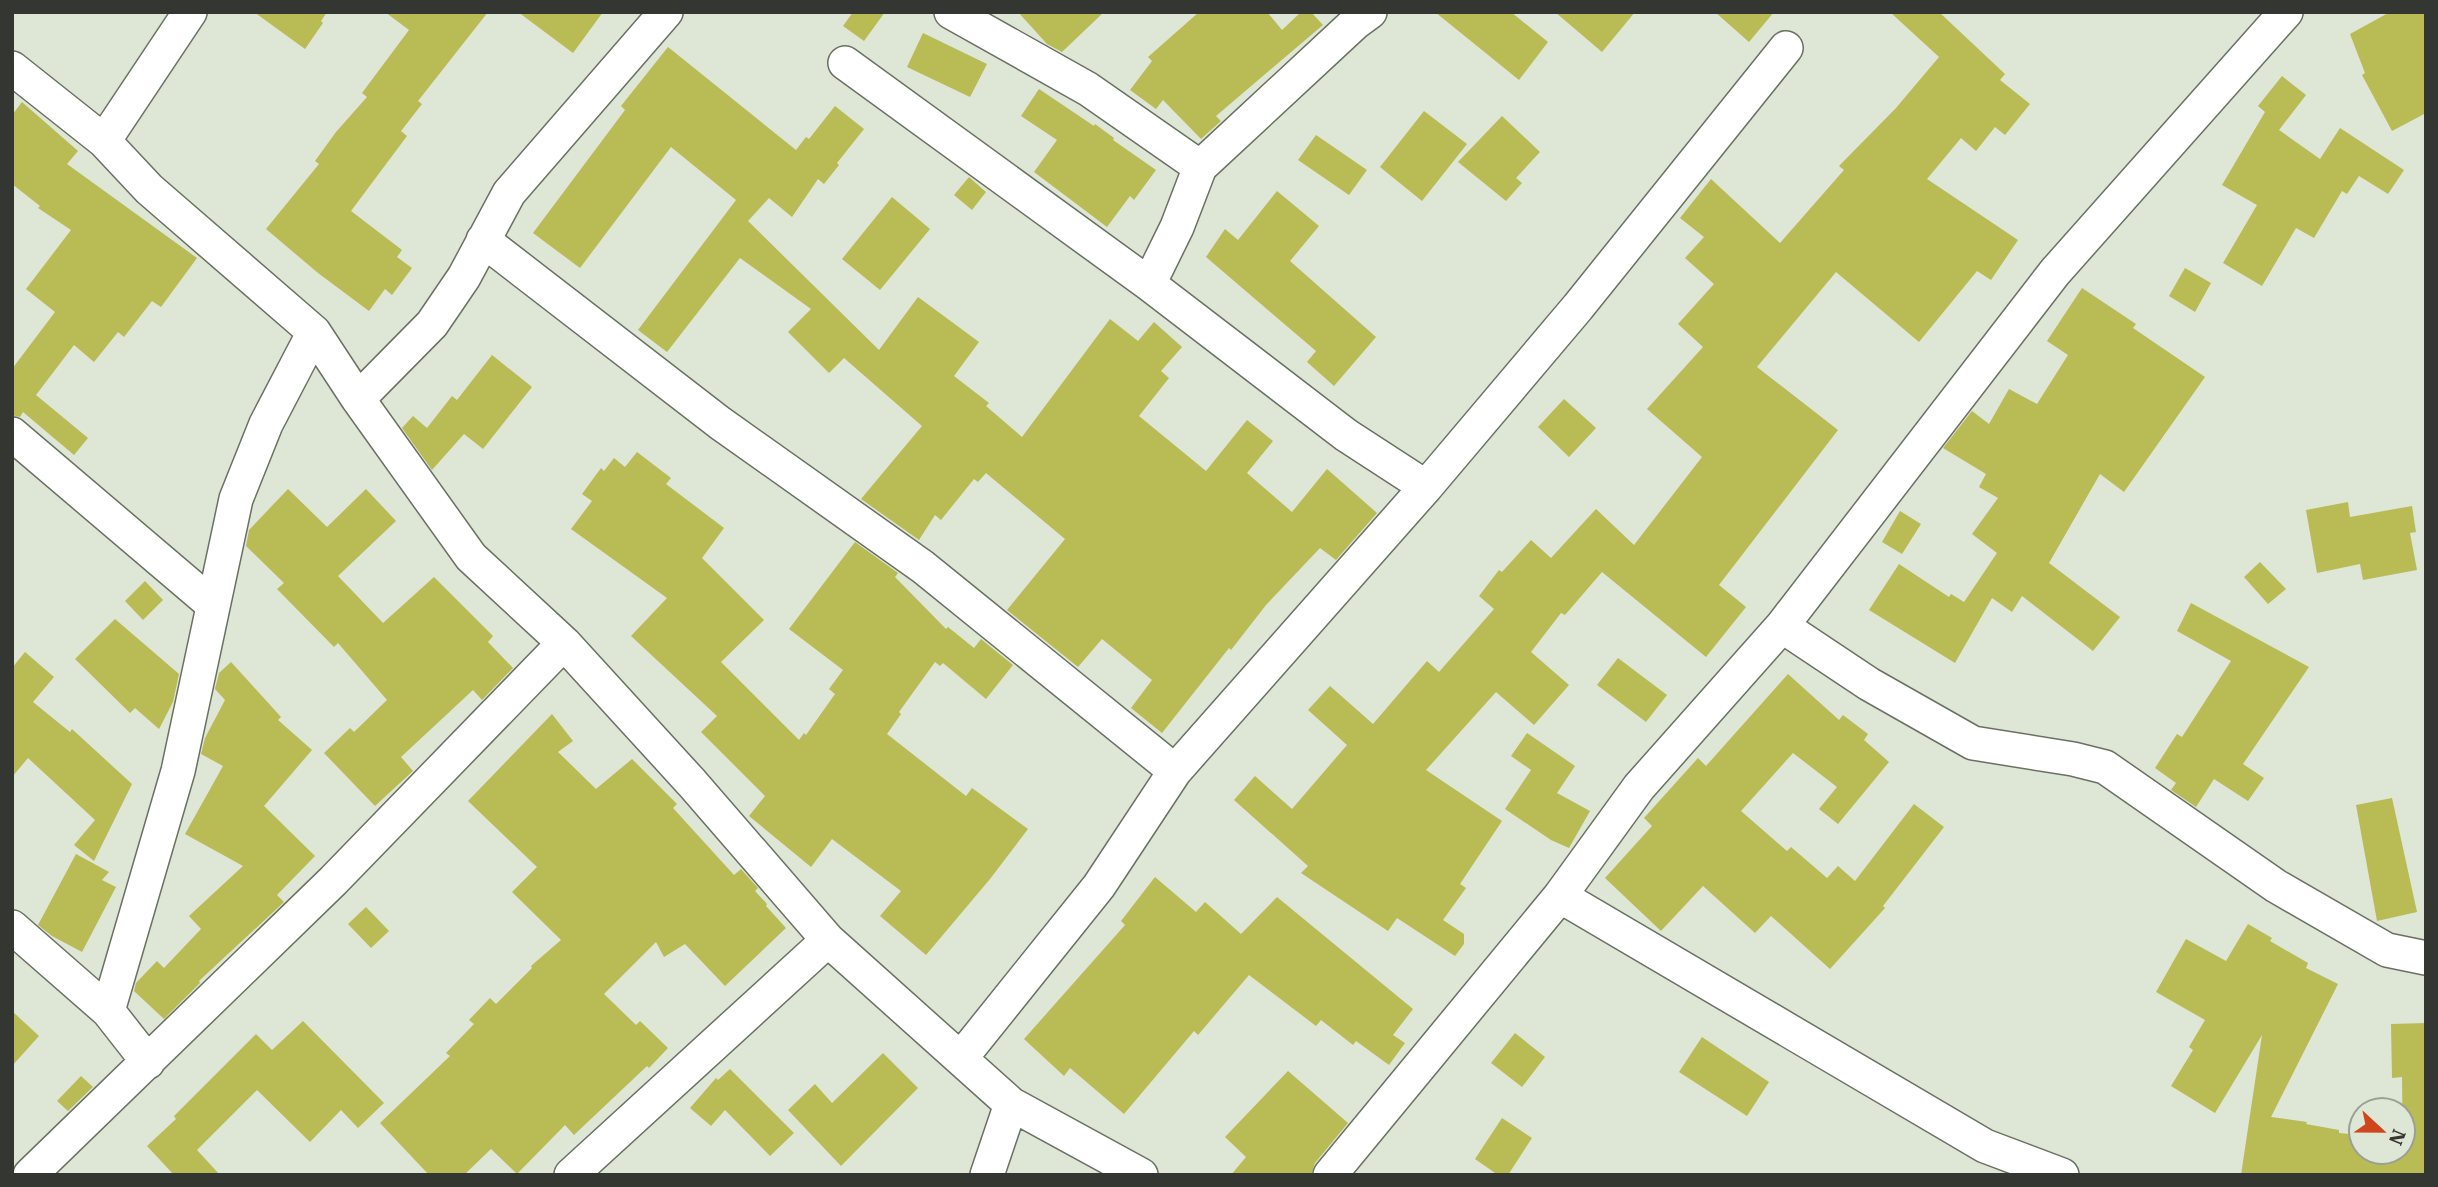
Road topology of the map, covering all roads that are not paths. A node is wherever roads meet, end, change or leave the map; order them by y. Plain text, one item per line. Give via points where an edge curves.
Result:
1 (190, 12) edge
2 (666, 12) edge
3 (951, 12) edge
4 (1370, 12) edge
5 (2286, 12) edge
6 (1786, 48) dead end
7 (845, 62) dead end
8 (12, 68) edge
9 (104, 141) junction
10 (1200, 167) junction
11 (483, 240) junction
12 (1149, 284) junction
13 (314, 332) junction
14 (358, 399) junction
15 (12, 434) edge
16 (1426, 487) junction
17 (213, 605) junction
18 (1782, 626) junction
19 (564, 643) junction
20 (1175, 771) junction
21 (1560, 896) junction
22 (12, 927) edge
23 (828, 940) junction
24 (2426, 958) edge
25 (108, 1011) junction
26 (961, 1058) junction
27 (148, 1062) junction
28 (1011, 1104) junction
29 (30, 1175) edge
30 (571, 1175) edge
31 (987, 1175) edge
32 (1141, 1175) edge
33 (1330, 1175) edge
34 (2062, 1175) edge

1 - 9 street
2 - 11 street via 509,193
3 - 10 street via 1088,89
4 - 10 street
5 - 18 street via 2055,272
6 - 16 street
7 - 12 street
8 - 9 street
9 - 13 street via 149,189
10 - 12 street
11 - 14 street via 432,324
11 - 20 street via 720,423 923,567
12 - 16 street via 1346,435
13 - 14 street
13 - 17 street via 266,424 236,499
14 - 19 street via 471,557
15 - 17 street
16 - 20 street
17 - 25 street via 178,771
18 - 21 street via 1639,787
18 - 24 street via 1869,684 1973,743 2105,767 2276,886 2387,950
19 - 23 street
19 - 27 street via 333,881
20 - 26 street via 1099,886
21 - 33 street
21 - 34 street via 1986,1146
22 - 25 street
23 - 26 street
23 - 30 street
25 - 27 street
26 - 28 street
27 - 29 street
28 - 31 street
28 - 32 street

